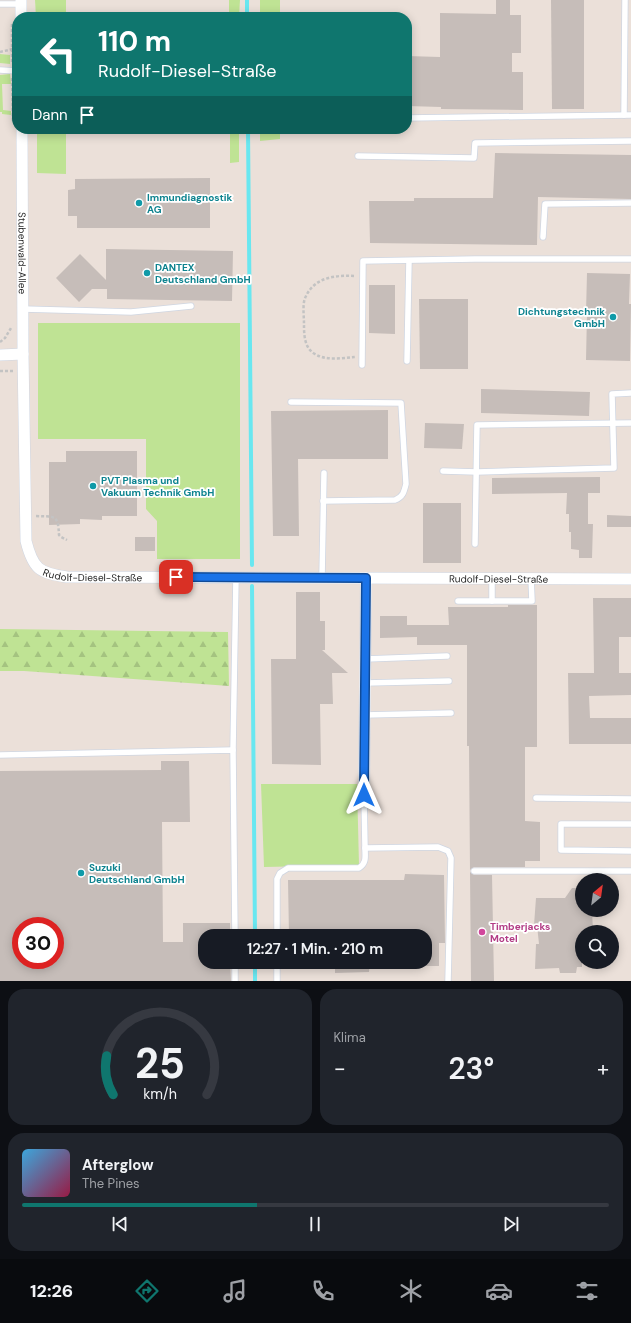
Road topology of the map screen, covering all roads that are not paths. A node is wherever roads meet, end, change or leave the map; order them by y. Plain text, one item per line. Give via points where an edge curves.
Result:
1 (625, 0) edge
2 (21, 2) edge
3 (0, 4) edge
4 (0, 70) edge
5 (12, 71) edge
6 (631, 115) edge
7 (624, 116) junction
8 (412, 118) edge
9 (22, 134) edge
10 (631, 141) edge
11 (358, 156) dead end
12 (631, 203) edge
13 (543, 237) dead end
14 (631, 259) edge
15 (409, 260) junction
16 (191, 306) dead end
17 (22, 309) junction
18 (23, 354) junction
19 (0, 355) edge
20 (407, 361) dead end
21 (362, 364) dead end
22 (631, 393) edge
23 (291, 402) dead end
24 (613, 423) junction
25 (631, 423) edge
26 (443, 471) dead end
27 (477, 472) junction
28 (324, 473) dead end
29 (323, 501) junction
30 (475, 544) dead end
31 (236, 577) junction
32 (322, 578) junction
33 (366, 578) junction
34 (492, 578) junction
35 (531, 578) junction
36 (631, 579) edge
37 (458, 601) dead end
38 (492, 601) junction
39 (447, 656) dead end
40 (365, 658) junction
41 (449, 681) dead end
42 (364, 683) junction
43 (451, 713) dead end
44 (364, 715) junction
45 (233, 750) junction
46 (0, 755) edge
47 (364, 795) joint
48 (536, 798) dead end
49 (631, 799) edge
50 (631, 824) edge
51 (365, 848) junction
52 (631, 850) edge
53 (474, 871) dead end
54 (631, 871) edge
55 (235, 929) edge
56 (277, 929) edge
57 (235, 969) edge
58 (277, 969) edge
59 (235, 981) edge
60 (277, 981) edge
61 (448, 981) edge

1 - 7 lane
2 - 3 lane
4 - 5 lane
6 - 7 lane
7 - 8 lane
9 - 17 street, Stubenwald-Allee
10 - 11 lane via 475,143 474,158
12 - 13 lane via 545,204
14 - 15 lane
15 - 20 lane
15 - 21 lane via 363,261
16 - 17 lane via 131,312
17 - 18 street, Stubenwald-Allee
18 - 19 street
18 - 31 street, Rudolf-Diesel-Straße via 26,541 30,557 38,568 50,574 67,577
22 - 24 lane via 612,394
23 - 29 lane via 401,403 406,484 404,493 395,500
24 - 25 lane
24 - 27 lane via 614,468
24 - 27 lane via 477,425
26 - 27 lane
27 - 30 lane
28 - 29 lane
29 - 32 lane
31 - 32 street, Rudolf-Diesel-Straße
31 - 45 lane
32 - 33 street, Rudolf-Diesel-Straße
33 - 34 street, Rudolf-Diesel-Straße
33 - 40 street
34 - 35 street, Rudolf-Diesel-Straße
34 - 38 lane
35 - 36 street, Rudolf-Diesel-Straße
35 - 38 lane via 532,601
37 - 38 lane
39 - 40 lane
40 - 42 street
41 - 42 lane
42 - 44 street
43 - 44 lane
44 - 47 street
45 - 46 lane
45 - 55 lane
47 - 51 lane
48 - 49 lane
50 - 52 lane via 561,824 562,850
51 - 56 lane via 365,861 359,868 288,868 280,873 277,879
51 - 61 lane via 438,847 448,851 451,858
53 - 54 lane
57 - 59 lane
58 - 60 lane

